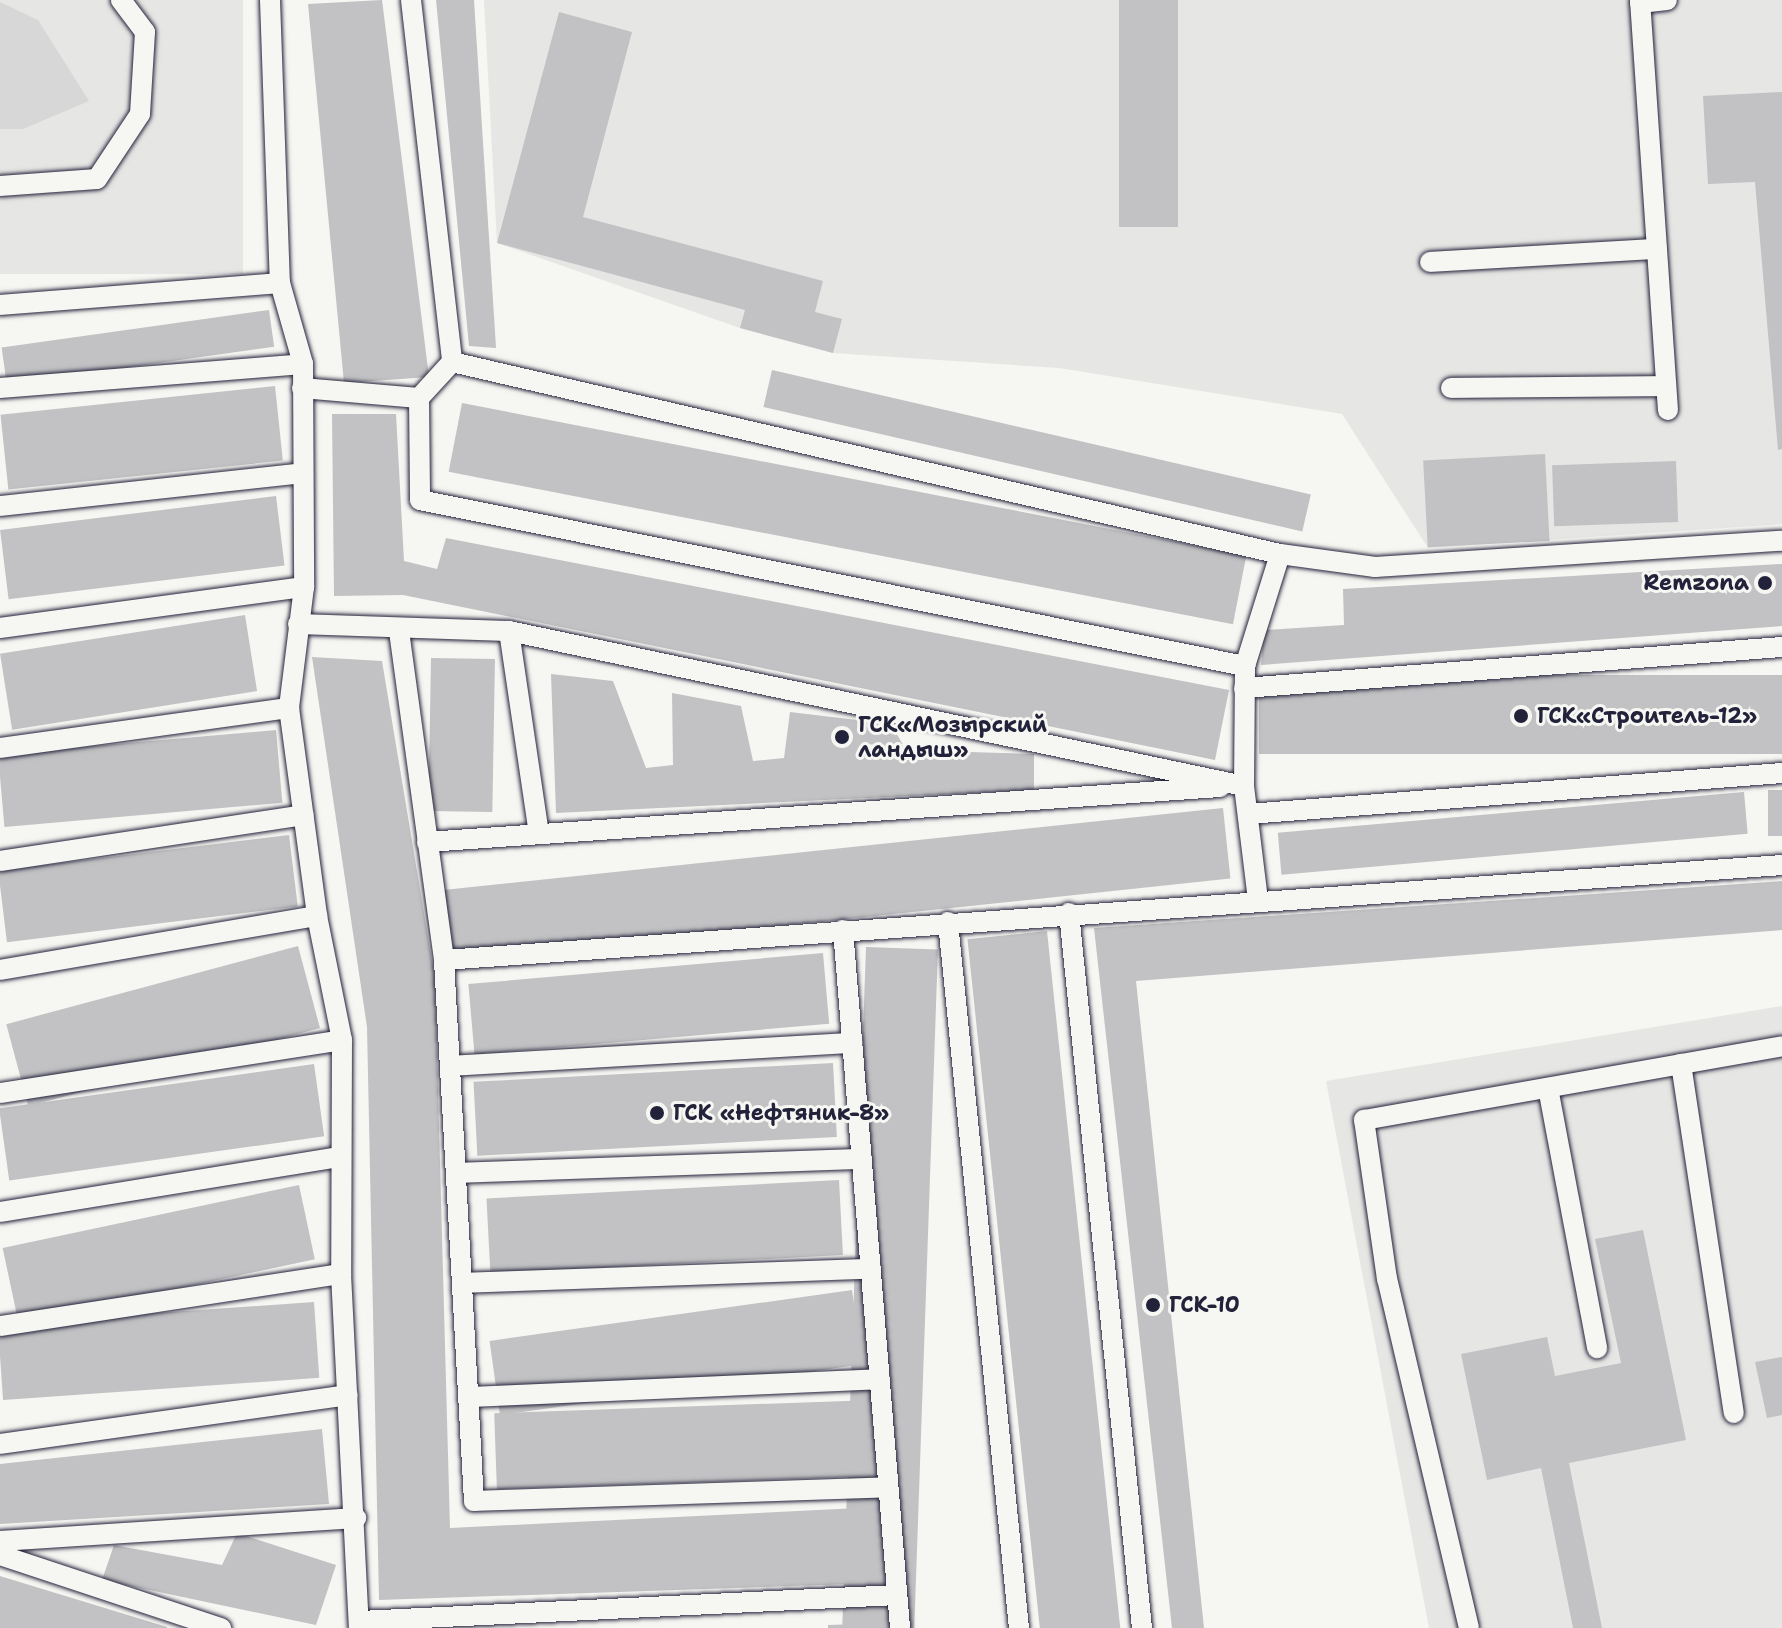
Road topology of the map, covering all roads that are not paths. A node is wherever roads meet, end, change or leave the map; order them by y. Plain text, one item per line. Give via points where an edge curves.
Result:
1 (121, 0) edge
2 (270, 0) edge
3 (411, 0) edge
4 (1667, 0) edge
5 (1640, 2) edge
6 (0, 186) edge
7 (1657, 249) junction
8 (1430, 262) dead end
9 (280, 283) junction
10 (0, 305) edge
11 (452, 362) junction
12 (303, 364) junction
13 (1666, 386) junction
14 (0, 388) edge
15 (302, 388) junction
16 (1451, 388) dead end
17 (419, 398) junction
18 (1668, 410) dead end
19 (302, 473) junction
20 (0, 506) edge
21 (1782, 541) edge
22 (1280, 554) junction
23 (304, 587) junction
24 (298, 624) junction
25 (0, 628) edge
26 (399, 631) junction
27 (509, 631) junction
28 (1782, 647) edge
29 (1245, 666) junction
30 (1244, 688) junction
31 (289, 708) junction
32 (0, 748) edge
33 (1782, 773) edge
34 (1244, 786) junction
35 (1248, 814) junction
36 (304, 815) junction
37 (539, 833) junction
38 (427, 842) junction
39 (0, 861) edge
40 (1782, 865) edge
41 (1258, 900) junction
42 (1069, 913) junction
43 (317, 916) junction
44 (948, 922) junction
45 (843, 930) junction
46 (444, 960) junction
47 (0, 970) edge
48 (342, 1040) junction
49 (852, 1043) junction
50 (1782, 1046) edge
51 (1681, 1064) junction
52 (450, 1066) junction
53 (1548, 1088) junction
54 (0, 1093) edge
55 (338, 1157) junction
56 (862, 1159) junction
57 (457, 1173) junction
58 (0, 1212) edge
59 (871, 1269) junction
60 (341, 1274) junction
61 (462, 1283) junction
62 (0, 1326) edge
63 (1597, 1348) dead end
64 (880, 1379) junction
65 (348, 1395) junction
66 (469, 1397) junction
67 (1734, 1413) dead end
68 (0, 1444) edge
69 (888, 1487) junction
70 (356, 1518) junction
71 (0, 1541) edge
72 (0, 1555) edge
73 (897, 1595) junction
74 (359, 1625) edge
75 (221, 1628) edge
76 (900, 1628) edge
77 (1019, 1628) edge
78 (1142, 1628) edge
79 (1469, 1628) edge

1 - 6 lane via 145,32 140,114 97,179
2 - 9 lane
3 - 11 lane
4 - 5 lane
5 - 7 lane
7 - 8 lane
7 - 13 lane
9 - 10 lane
9 - 12 lane
11 - 17 lane
11 - 22 lane
12 - 14 lane
12 - 15 lane
13 - 16 lane
13 - 18 lane
15 - 17 lane
15 - 19 lane
17 - 29 lane via 420,500
19 - 20 lane
19 - 23 lane
21 - 22 lane via 1375,567
22 - 29 lane
23 - 24 lane
23 - 25 lane
24 - 26 lane
24 - 31 lane
26 - 27 lane
26 - 38 lane
27 - 34 lane
27 - 37 lane
28 - 30 lane
29 - 30 lane
30 - 34 lane
31 - 32 lane
31 - 36 lane
33 - 35 lane
34 - 35 lane
34 - 37 lane
35 - 41 lane
36 - 39 lane
36 - 43 lane
37 - 38 lane
38 - 46 lane
40 - 41 lane
41 - 42 lane
42 - 44 lane
42 - 78 lane
43 - 47 lane
43 - 48 lane
44 - 45 lane
44 - 77 lane
45 - 46 lane
45 - 49 lane
46 - 52 lane
48 - 54 lane
48 - 55 lane
49 - 52 lane
49 - 56 lane
50 - 51 lane
51 - 53 lane
51 - 67 lane
52 - 57 lane
53 - 63 lane
53 - 79 lane via 1364,1120 1387,1279
55 - 58 lane
55 - 60 lane
56 - 57 lane
56 - 59 lane
57 - 61 lane
59 - 61 lane
59 - 64 lane
60 - 62 lane
60 - 65 lane
61 - 66 lane
64 - 66 lane
64 - 69 lane
65 - 68 lane
65 - 70 lane
66 - 69 lane via 474,1501
69 - 73 lane
70 - 71 lane
70 - 74 lane
72 - 75 lane
73 - 74 lane
73 - 76 lane

